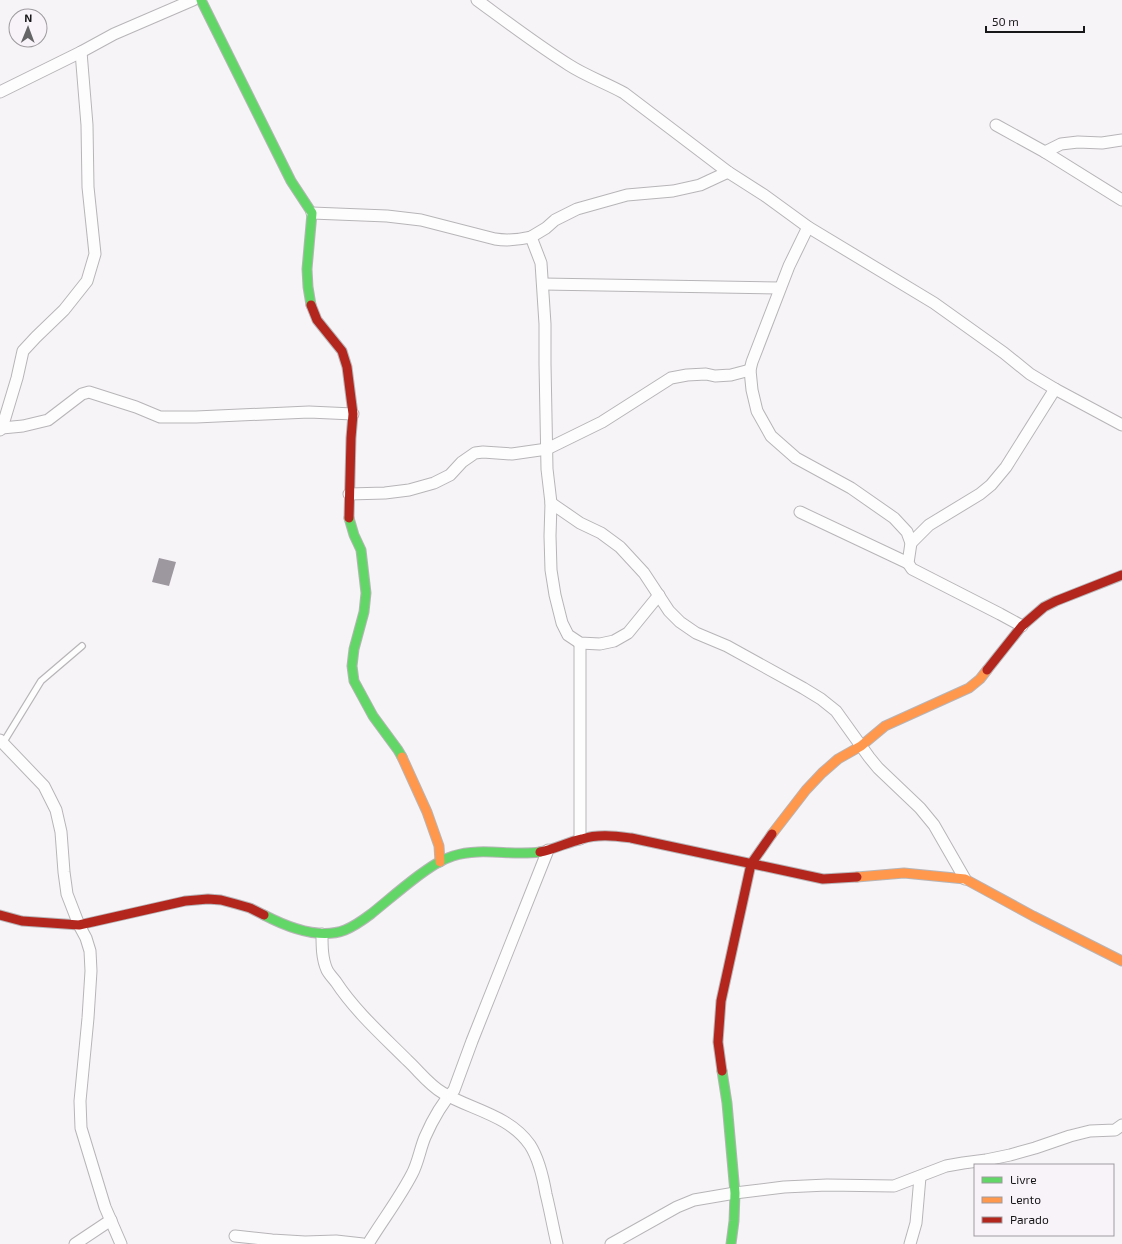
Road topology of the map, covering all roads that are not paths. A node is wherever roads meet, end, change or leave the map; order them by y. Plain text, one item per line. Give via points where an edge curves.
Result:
1 (193, 0) edge
2 (201, 0) edge
3 (477, 0) edge
4 (81, 52) junction
5 (0, 92) edge
6 (996, 125) dead end
7 (1122, 140) edge
8 (1044, 152) junction
9 (728, 172) junction
10 (1122, 200) edge
11 (312, 213) junction
12 (808, 227) junction
13 (531, 237) junction
14 (543, 284) junction
15 (780, 288) junction
16 (750, 370) junction
17 (1055, 389) junction
18 (353, 414) junction
19 (1122, 424) edge
20 (1, 429) edge
21 (547, 449) junction
22 (349, 494) junction
23 (551, 503) junction
24 (800, 512) dead end
25 (911, 543) junction
26 (908, 563) junction
27 (1122, 575) edge
28 (659, 595) junction
29 (1022, 626) junction
30 (580, 643) junction
31 (82, 646) dead end
32 (2, 742) edge
33 (861, 746) junction
34 (580, 839) junction
35 (439, 846) junction
36 (548, 850) junction
37 (457, 854) junction
38 (440, 862) junction
39 (751, 864) junction
40 (965, 879) junction
41 (0, 915) edge
42 (79, 925) junction
43 (322, 934) junction
44 (1122, 961) edge
45 (449, 1096) junction
46 (1120, 1129) edge
47 (920, 1177) junction
48 (735, 1193) junction
49 (111, 1220) junction
50 (235, 1236) dead end
51 (75, 1244) edge
52 (121, 1244) edge
53 (363, 1244) edge
54 (368, 1244) edge
55 (557, 1244) edge
56 (611, 1244) edge
57 (731, 1244) edge
58 (910, 1244) edge

1 - 4 street via 114,34
2 - 11 street via 291,181
3 - 9 street via 571,66 624,93
4 - 5 street
4 - 20 street via 88,125 88,187 95,254 86,281 64,310 23,351
6 - 8 street
7 - 8 street via 1060,144
8 - 10 street
9 - 12 street
9 - 13 street via 700,185 673,191 627,195 577,209 555,220
11 - 13 street via 421,220 495,239 518,240
11 - 18 street via 307,269 311,305 317,320 342,351 347,367
12 - 15 street
12 - 17 street via 934,303 1030,374
13 - 14 street via 541,263
14 - 15 street
14 - 21 street
15 - 16 street
16 - 21 street via 731,375 706,374 671,378 602,422
16 - 25 street via 757,411 771,436 796,458 851,488 894,518 907,532
17 - 19 street
17 - 25 street via 1006,467 991,485 929,525
18 - 20 street via 309,412 160,417 89,392 82,394 48,420
18 - 22 street
21 - 22 street via 512,454 475,453 450,475 434,483 409,490
21 - 23 street
22 - 35 street via 349,517 361,550 366,593 364,612 354,649 354,681 373,716 398,750 427,812
23 - 28 street via 580,524 601,533 620,547 644,573
23 - 30 street via 551,570 555,595 568,635
24 - 26 street
25 - 26 street
26 - 29 street via 912,569
27 - 29 street via 1044,607
28 - 30 street via 628,633 614,641 600,644
28 - 33 street via 680,622 696,633 727,646 821,699 836,712
29 - 33 street via 980,680 969,688 885,726
30 - 34 street
31 - 32 lane via 41,681
32 - 42 street via 44,786 56,810 61,832 67,894
33 - 39 street via 838,759 822,773 780,823
33 - 40 street via 878,768 934,825
34 - 36 street
34 - 39 street via 605,835 631,838
35 - 37 street
35 - 38 street
36 - 37 street via 489,850
36 - 45 street via 458,1082
37 - 38 street
38 - 43 street via 353,926 334,933
39 - 40 street via 823,879 904,873
39 - 48 street via 723,995 718,1042 727,1103
40 - 44 street
41 - 42 street via 22,921
42 - 43 street via 200,898 214,898 245,906 302,930
42 - 49 street via 90,951 91,971 80,1101 81,1128
43 - 45 street via 327,970 345,996 428,1081
45 - 54 street via 428,1130 412,1173
45 - 55 street via 500,1119 516,1130 530,1145 542,1172
46 - 47 street via 1090,1131 1010,1155 946,1166
47 - 48 street via 894,1186 827,1185
47 - 58 street via 916,1223
48 - 56 street via 694,1200
48 - 57 street
49 - 51 street
49 - 52 street
50 - 53 street via 305,1242 336,1240

